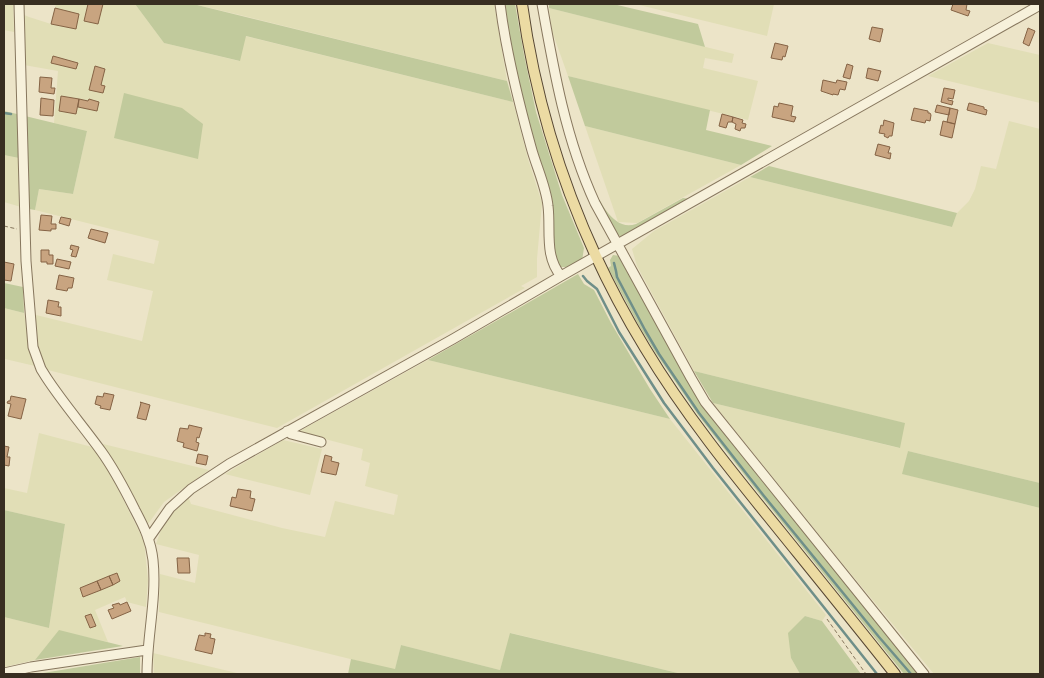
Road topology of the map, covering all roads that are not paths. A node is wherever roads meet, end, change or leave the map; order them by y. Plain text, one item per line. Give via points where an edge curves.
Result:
1 (19, 4) edge
2 (500, 4) edge
3 (522, 4) edge
4 (542, 4) edge
5 (1040, 5) edge
6 (618, 245) junction
7 (596, 257) junction
8 (561, 276) junction
9 (287, 431) junction
10 (321, 442) dead end
11 (149, 538) junction
12 (147, 650) junction
13 (4, 673) edge
14 (147, 674) edge
15 (895, 674) edge
16 (924, 674) edge

1 - 11 street via 26,261 33,347 53,388 102,453
2 - 8 street via 517,94 548,206 550,252
3 - 7 main road via 533,68 550,136
4 - 6 street via 567,126 587,185
5 - 6 street
6 - 7 street
6 - 16 street via 705,402
7 - 8 street
7 - 15 main road via 645,349 691,417
8 - 9 street
9 - 10 street
9 - 11 street via 191,489 170,508
11 - 12 street via 154,596
12 - 13 street
12 - 14 street

